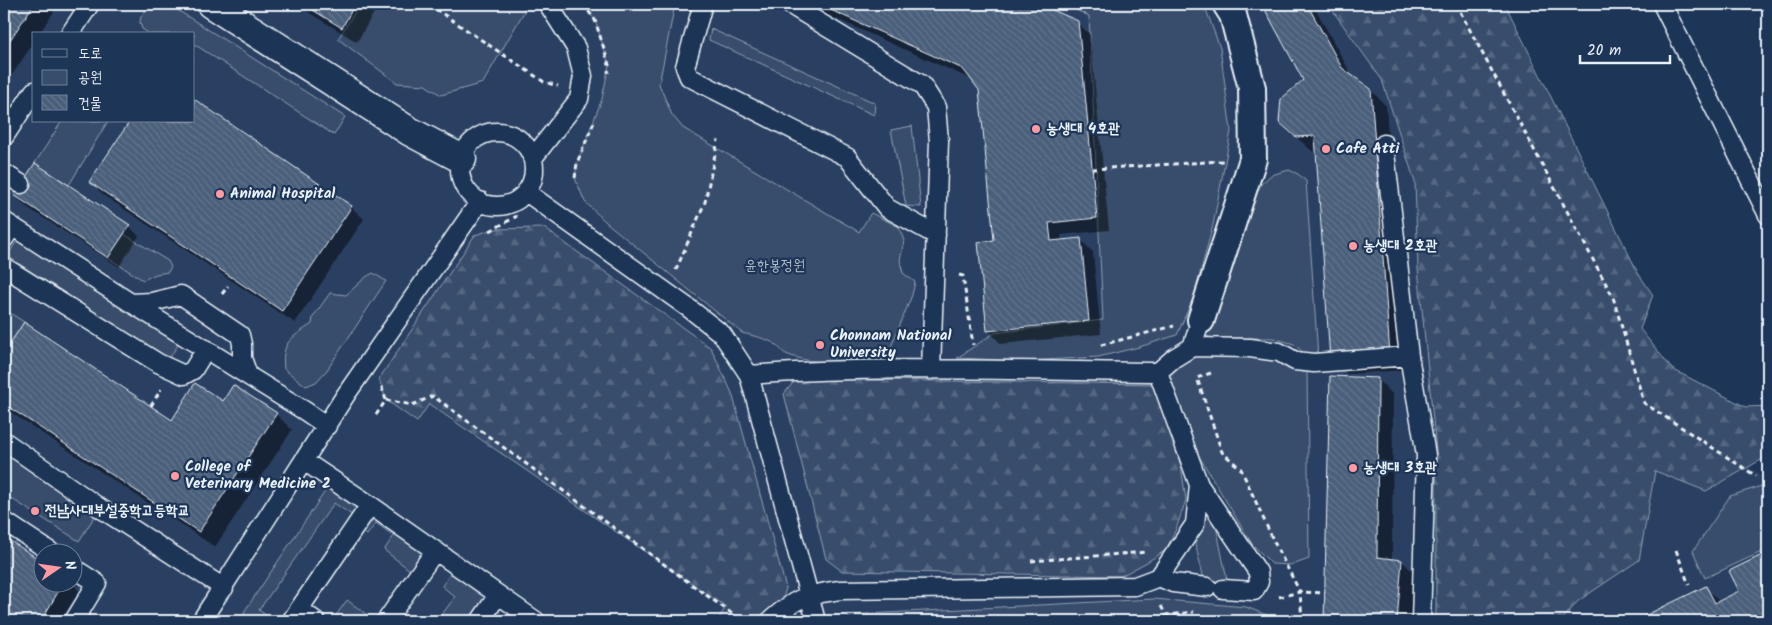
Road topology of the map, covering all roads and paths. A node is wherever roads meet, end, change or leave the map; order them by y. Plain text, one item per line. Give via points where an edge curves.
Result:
1 (90, 4) edge
2 (211, 4) edge
3 (428, 4) edge
4 (548, 4) edge
5 (703, 4) edge
6 (789, 4) edge
7 (1226, 4) edge
8 (1456, 4) edge
9 (1662, 4) edge
10 (71, 32) edge
11 (544, 82) dead end
12 (32, 94) edge
13 (4, 137) edge
14 (718, 140) dead end
15 (1384, 144) dead end
16 (533, 158) junction
17 (462, 159) junction
18 (1253, 159) junction
19 (1092, 168) dead end
20 (4, 173) edge
21 (21, 184) dead end
22 (526, 192) junction
23 (480, 202) junction
24 (524, 212) dead end
25 (1768, 214) edge
26 (7, 229) edge
27 (490, 231) dead end
28 (936, 235) junction
29 (4, 267) edge
30 (935, 267) junction
31 (673, 278) dead end
32 (131, 303) junction
33 (1201, 320) junction
34 (1097, 346) dead end
35 (1192, 347) junction
36 (1224, 347) junction
37 (973, 348) dead end
38 (206, 349) junction
39 (1409, 356) junction
40 (931, 370) junction
41 (1158, 372) junction
42 (248, 375) junction
43 (748, 375) junction
44 (386, 400) dead end
45 (327, 426) junction
46 (4, 441) edge
47 (304, 461) junction
48 (1756, 476) dead end
49 (1199, 485) junction
50 (370, 505) junction
51 (4, 522) edge
52 (35, 542) edge
53 (1154, 546) dead end
54 (1676, 550) dead end
55 (435, 551) junction
56 (1026, 561) dead end
57 (82, 573) edge
58 (1159, 577) junction
59 (1689, 586) dead end
60 (224, 588) junction
61 (1300, 592) junction
62 (1325, 592) dead end
63 (498, 595) junction
64 (808, 595) junction
65 (295, 615) edge
66 (76, 621) edge
67 (201, 621) edge
68 (316, 621) edge
69 (386, 621) edge
70 (480, 621) edge
71 (536, 621) edge
72 (742, 621) edge
73 (770, 621) edge
74 (816, 621) edge
75 (1302, 621) edge
76 (1421, 621) edge

1 - 10 lane
2 - 17 street via 408,131
3 - 11 path
4 - 16 lane via 576,48 583,76 579,99
5 - 28 lane via 685,67 689,78 847,157 887,208
6 - 28 lane via 922,85 936,108
7 - 18 street via 1234,15 1252,88
8 - 48 path via 1613,297 1644,403
9 - 25 lane
12 - 13 lane
14 - 31 path via 704,202
15 - 39 lane
16 - 17 lane via 520,139 499,131 477,137 469,144
16 - 22 lane via 532,182
17 - 23 lane via 461,176 465,186
18 - 19 path
18 - 33 street
20 - 21 lane
22 - 23 lane via 504,205
22 - 43 lane via 722,334
23 - 45 lane
24 - 27 path
26 - 32 lane
28 - 30 lane
29 - 38 lane via 158,363 184,375 193,370
30 - 37 path via 963,276
30 - 40 lane
32 - 38 lane
32 - 42 lane via 182,295 240,335 242,358
33 - 34 path
33 - 35 lane
35 - 36 lane
35 - 41 lane
36 - 39 lane via 1279,352 1296,361 1314,363
36 - 61 path via 1225,369 1197,378 1222,452 1240,469
38 - 42 lane
39 - 76 lane via 1426,455
40 - 41 lane
40 - 43 lane
41 - 49 lane
42 - 45 lane
43 - 64 lane
44 - 72 path via 412,405 433,396
45 - 47 lane
46 - 60 lane
47 - 50 lane
47 - 60 lane
49 - 58 lane via 1195,524
49 - 58 lane via 1258,572 1260,582 1254,591 1173,583
50 - 55 lane
50 - 65 lane
51 - 52 lane
53 - 56 path via 1146,552
54 - 59 path
55 - 63 lane
55 - 69 lane
57 - 66 lane via 98,583
58 - 64 lane via 1135,586 840,590
60 - 67 lane
61 - 62 path
61 - 75 path
63 - 70 lane
63 - 71 lane
64 - 73 lane via 788,604
64 - 74 lane
65 - 68 lane

